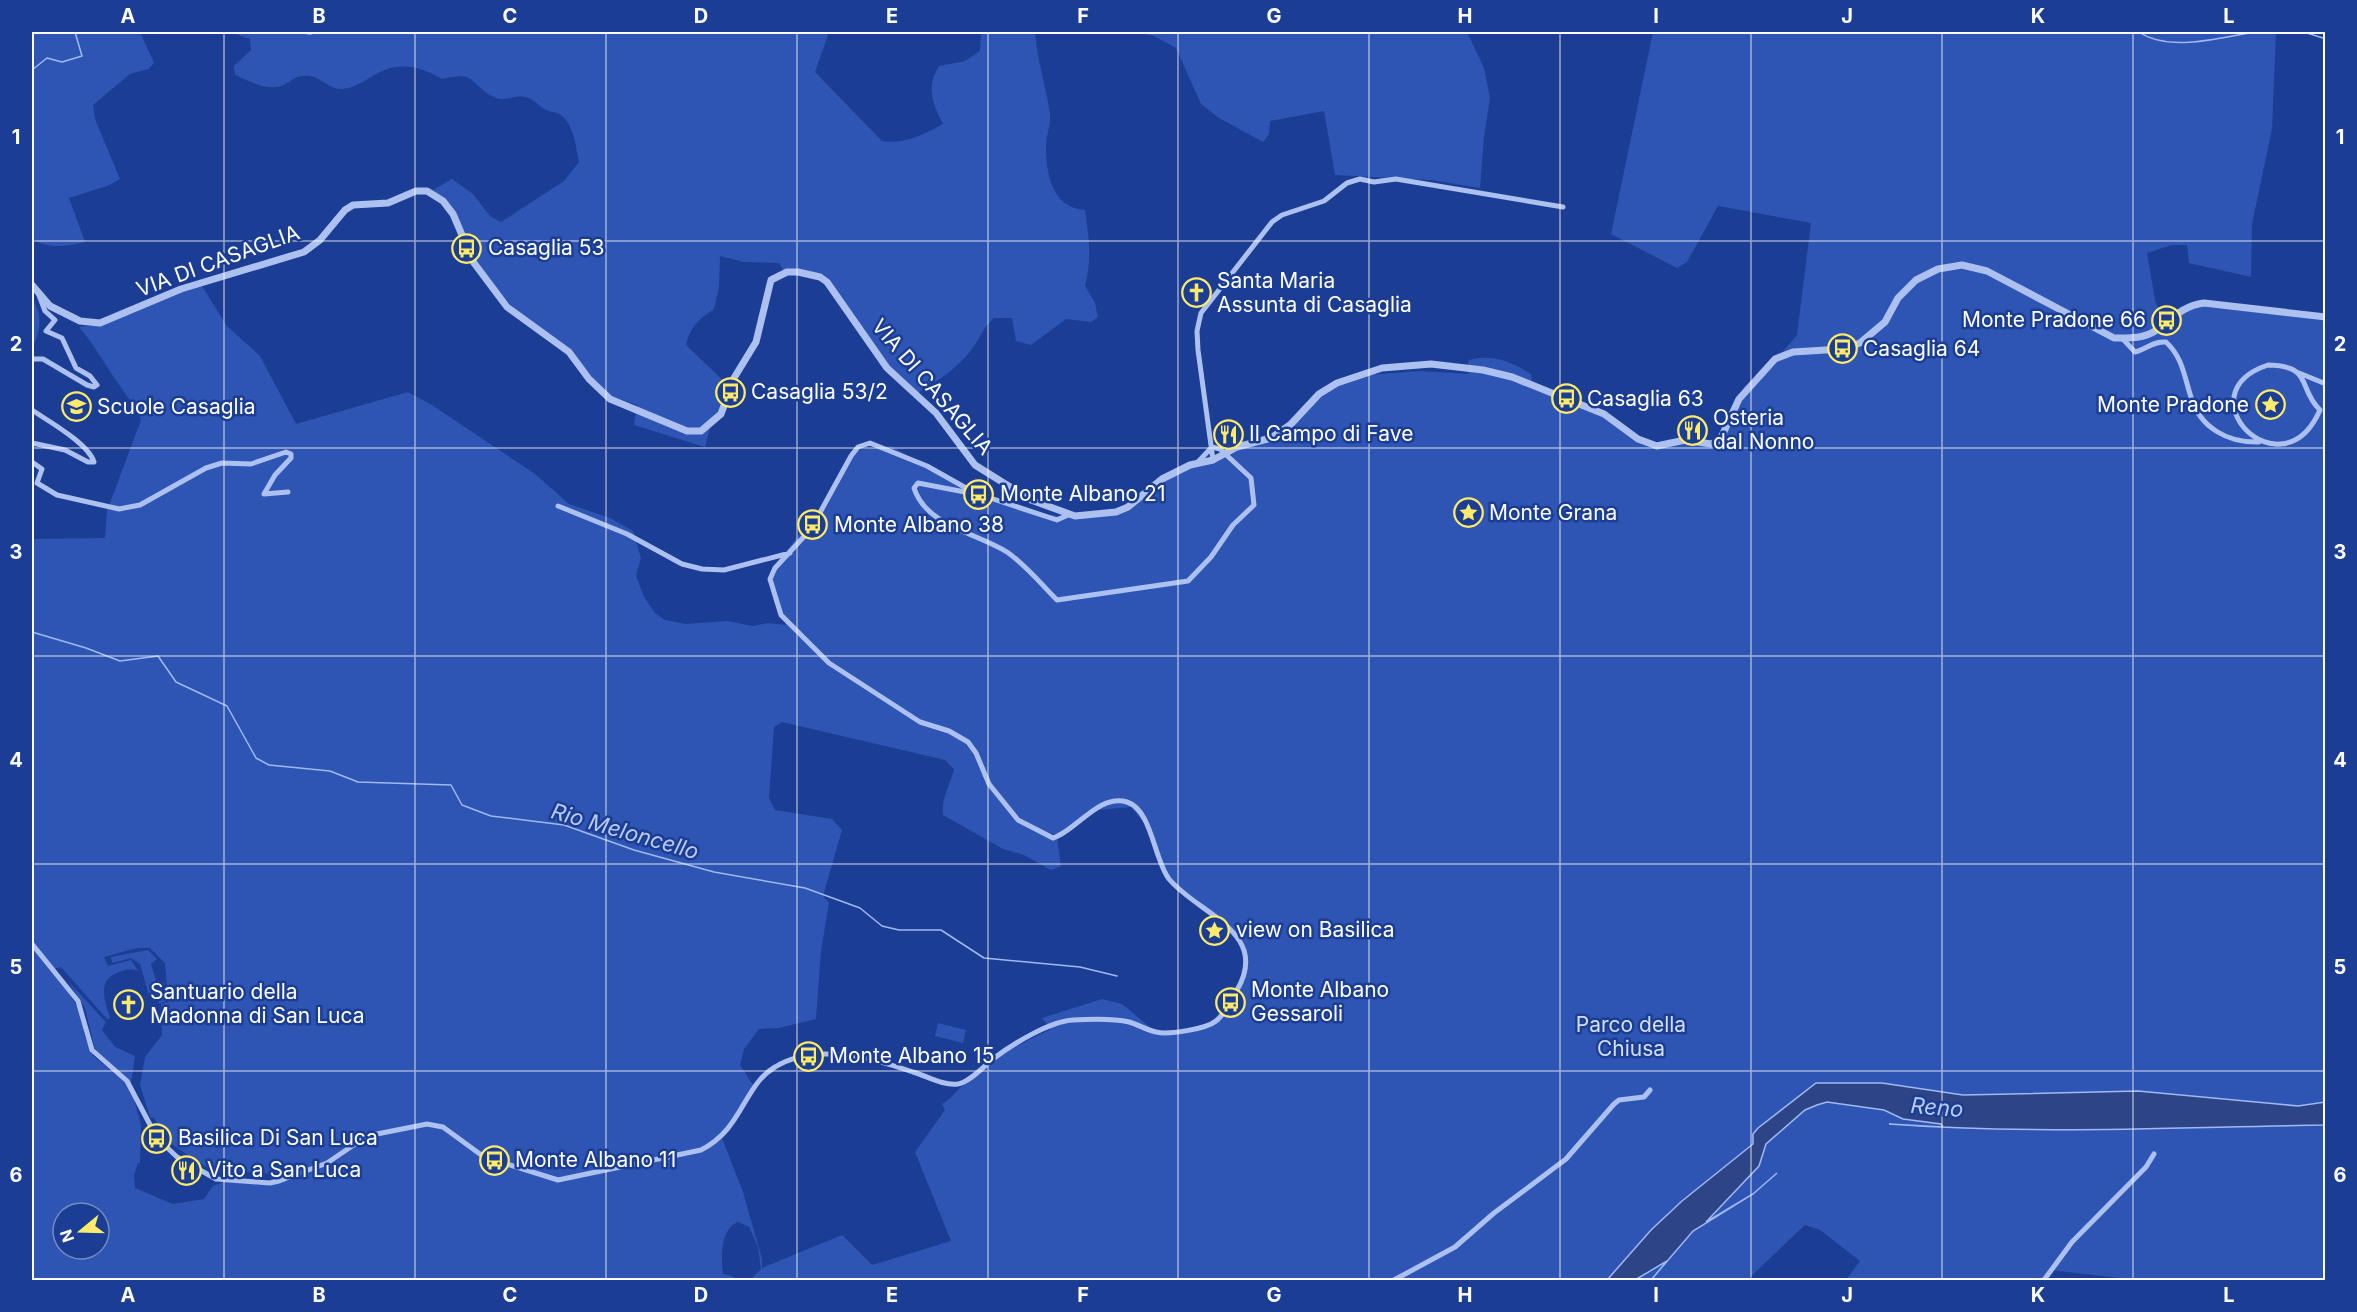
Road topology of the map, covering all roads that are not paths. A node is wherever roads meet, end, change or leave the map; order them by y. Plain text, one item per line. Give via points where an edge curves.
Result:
1 (1563, 207) dead end
2 (32, 285) edge
3 (39, 295) junction
4 (2325, 316) edge
5 (2122, 338) junction
6 (32, 359) edge
7 (2294, 370) junction
8 (2325, 384) edge
9 (32, 410) edge
10 (2261, 442) junction
11 (32, 443) edge
12 (1212, 447) junction
13 (1223, 454) junction
14 (1213, 460) junction
15 (32, 462) edge
16 (1197, 463) junction
17 (288, 492) dead end
18 (975, 493) junction
19 (558, 506) dead end
20 (1068, 514) junction
21 (791, 552) junction
22 (32, 944) edge
23 (1650, 1090) dead end
24 (2154, 1154) dead end
25 (1394, 1281) edge
26 (2044, 1281) edge

1 - 12 street via 1396,179 1359,179 1339,186 1324,201 1282,215 1272,222 1201,313 1198,350
2 - 3 street, VIA DI CASAGLIA
3 - 6 street, VIA DI CASAGLIA via 45,310 55,320 46,331 62,338 76,368 97,385 87,385 43,359
3 - 20 street, VIA DI CASAGLIA via 50,306 80,321 100,323 181,289 304,252 353,205 388,203 427,190 453,214 474,262 507,307 569,352 610,399 687,432 708,428 721,414 734,378 756,342 771,280 787,273 810,274 827,282 887,368 936,413 975,465 1031,500
4 - 5 street, VIA DI CASAGLIA via 2204,303 2188,305 2155,331 2137,338
5 - 10 street via 2135,352 2150,344 2166,342 2177,351 2191,399 2202,420 2231,440
5 - 13 street, VIA DI CASAGLIA via 2090,327 1987,271 1962,265 1938,269 1916,280 1898,298 1885,322 1860,343 1842,350 1793,352 1775,359 1739,399 1720,440 1711,444 1684,440 1657,446 1638,439 1604,414 1512,377 1431,364 1382,368 1337,383 1319,394 1291,424 1271,438
7 - 8 street
7 - 10 street via 2304,379 2313,404 2320,410 2309,429 2286,442
7 - 10 street via 2268,365 2250,374 2237,390 2234,403 2241,427
9 - 11 street via 85,449 93,462 65,450
12 - 13 street
12 - 14 street
12 - 16 street
13 - 14 street, VIA DI CASAGLIA
13 - 18 street via 1251,478 1254,505 1233,525 1191,579 1176,584 1058,600 1007,552 942,521 916,497 914,488 918,483
14 - 16 street, VIA DI CASAGLIA
15 - 17 street via 42,469 37,483 41,488 119,509 140,505 206,468 222,463 251,464 286,452 291,458 274,475 264,494
16 - 20 street, VIA DI CASAGLIA via 1162,479 1116,512
18 - 20 street via 1057,520
18 - 21 street via 927,466 870,443 858,447 850,456 811,529
19 - 21 street via 627,534 682,564 702,569 724,570
21 - 22 street via 770,579 781,615 853,681 920,722 968,742 989,784 1018,820 1053,838 1108,804 1121,801 1134,806 1147,825 1169,879 1230,930 1244,948 1245,974 1213,1023 1172,1033 1117,1020 1064,1021 1006,1051 962,1083 945,1083 893,1065 842,1055 801,1057 771,1069 715,1143 701,1150 567,1180 540,1176 484,1157 435,1125 373,1134 327,1162 270,1183 216,1179 177,1156 157,1138 127,1081 92,1050 78,1001
23 - 25 street via 1644,1098 1619,1100 1566,1159 1455,1247
24 - 26 street via 2146,1167 2072,1242

